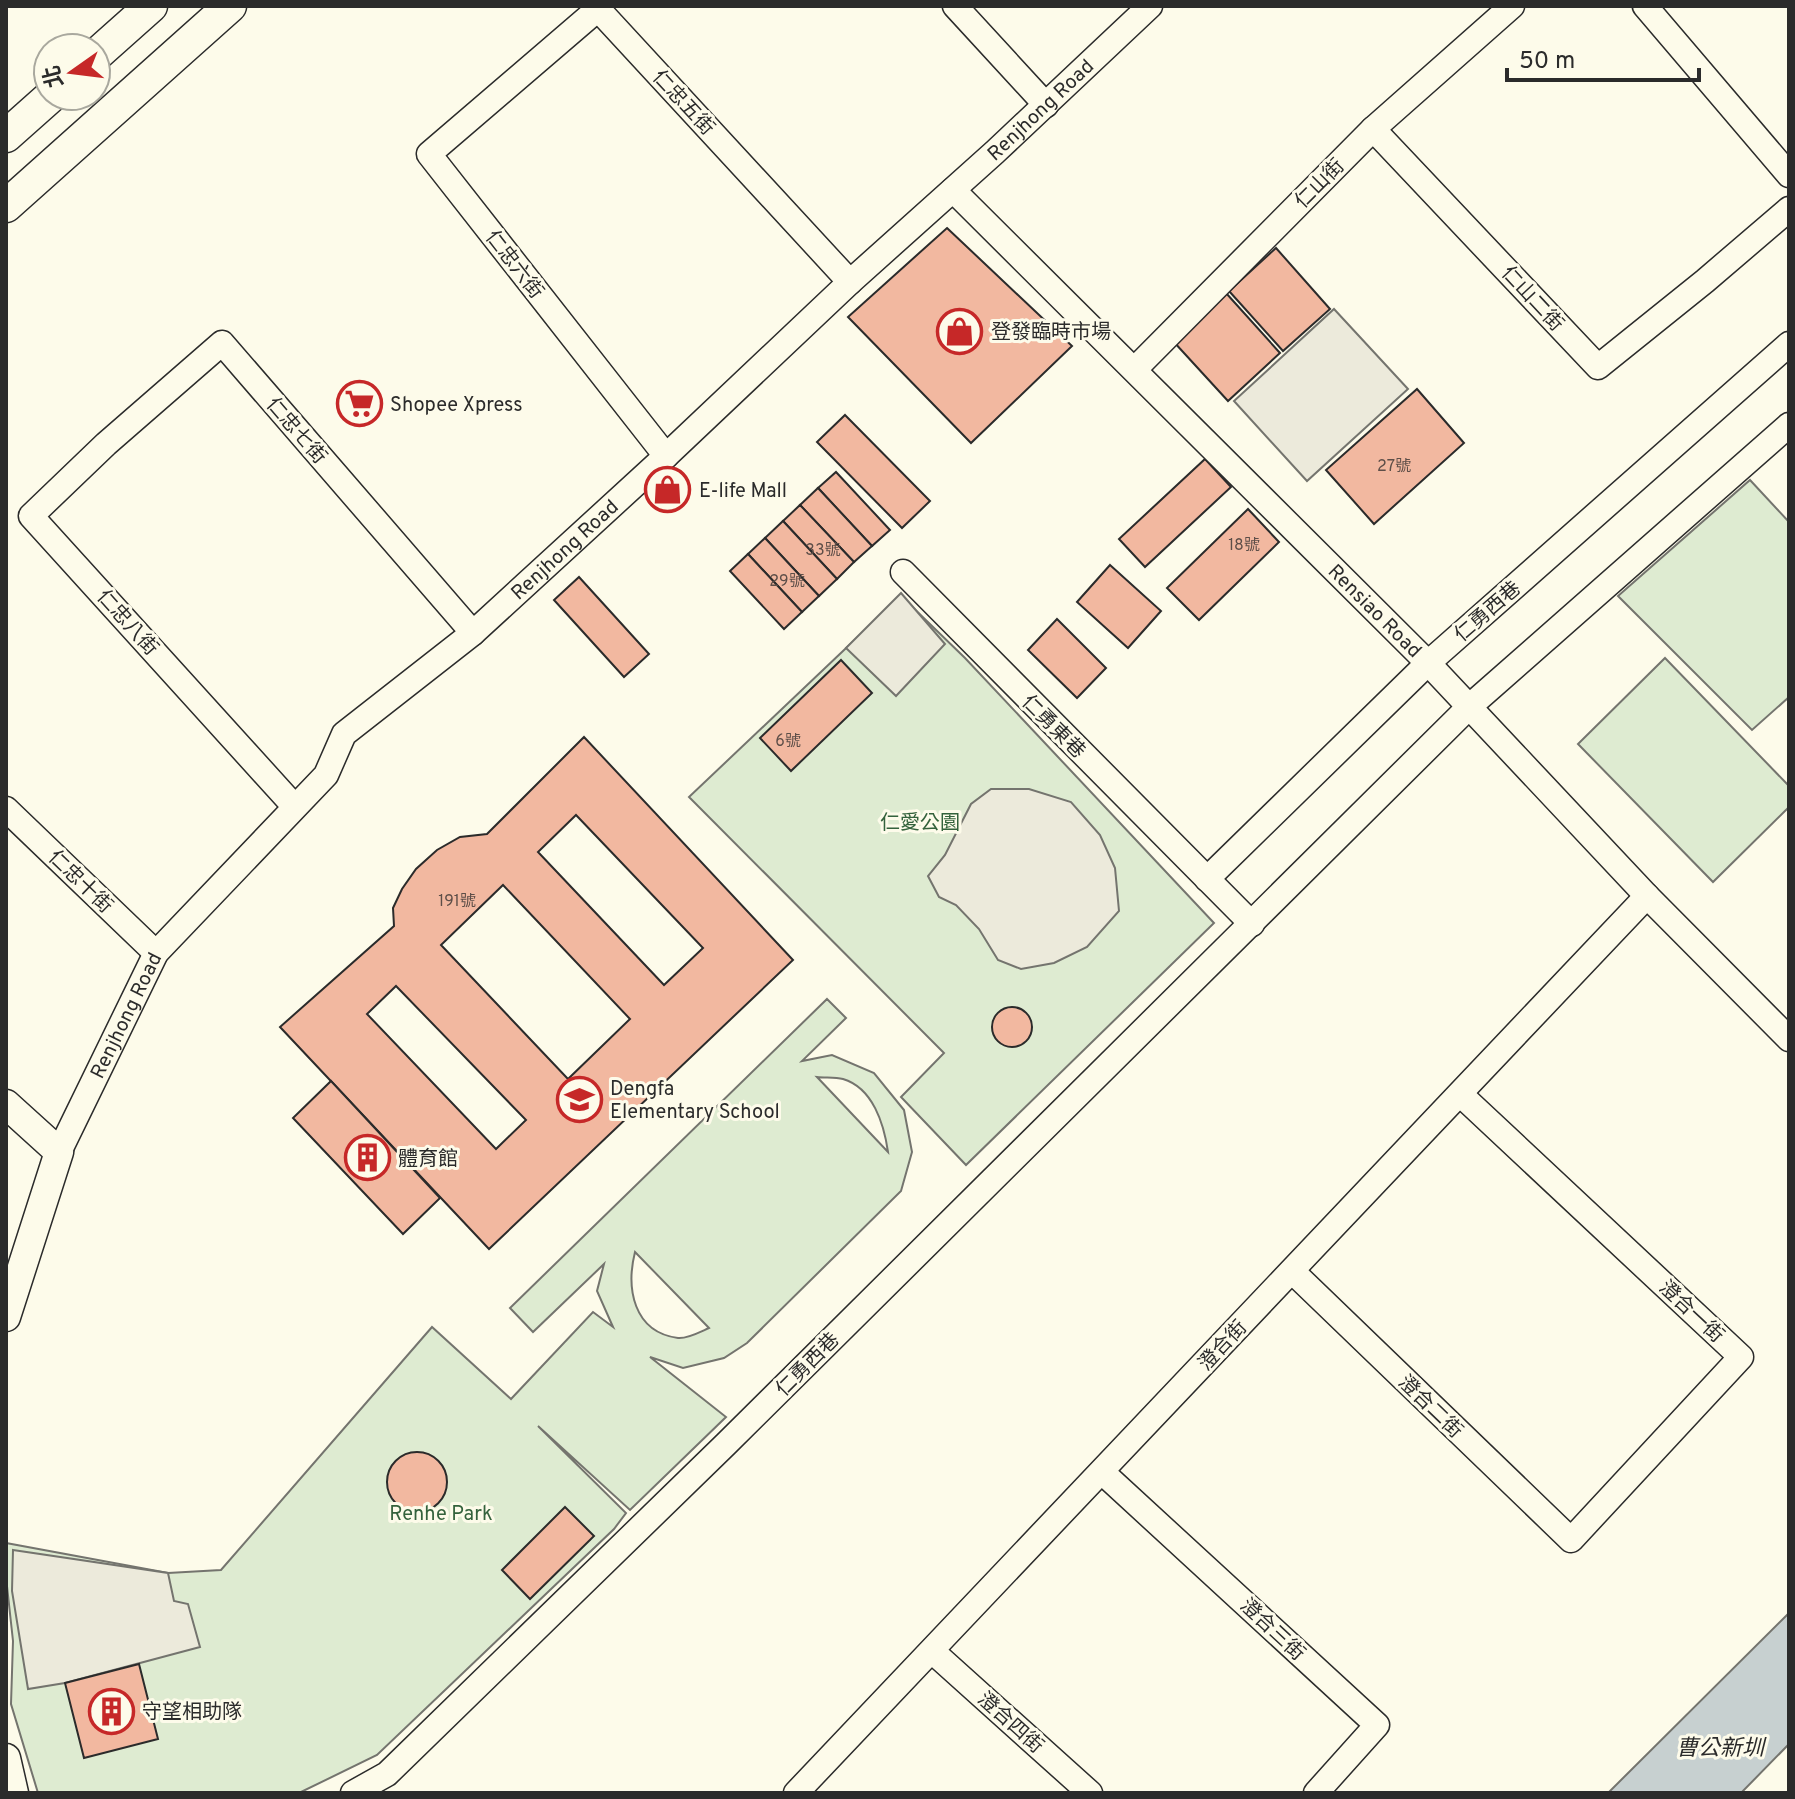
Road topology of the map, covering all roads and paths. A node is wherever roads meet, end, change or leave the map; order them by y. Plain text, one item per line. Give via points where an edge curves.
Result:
1 (151, 6) edge
2 (230, 6) edge
3 (955, 6) edge
4 (1150, 6) edge
5 (1512, 6) edge
6 (1645, 6) edge
7 (112, 41) edge
8 (508, 86) joint
9 (1046, 105) junction
10 (33, 112) edge
11 (1373, 129) junction
12 (6, 136) edge
13 (1789, 175) edge
14 (953, 190) junction
15 (6, 206) edge
16 (1789, 209) edge
17 (850, 282) junction
18 (1789, 344) edge
19 (1135, 369) junction
20 (1789, 425) edge
21 (106, 444) joint
22 (666, 456) junction
23 (903, 572) dead end
24 (473, 633) junction
25 (1428, 663) junction
26 (1470, 706) junction
27 (294, 806) junction
28 (6, 809) edge
29 (1207, 879) junction
30 (1647, 896) junction
31 (1252, 924) junction
32 (156, 953) junction
33 (1789, 1039) edge
34 (1460, 1094) junction
35 (6, 1104) edge
36 (59, 1152) junction
37 (1292, 1271) junction
38 (6, 1317) edge
39 (1102, 1472) junction
40 (1571, 1540) joint
41 (932, 1651) junction
42 (6, 1758) edge
43 (14, 1793) edge
44 (353, 1793) edge
45 (796, 1793) edge
46 (1090, 1793) edge
47 (1316, 1793) edge

1 - 7 main road
2 - 15 main road
3 - 9 street
4 - 9 street, Renjhong Road
5 - 11 street, 仁山街
6 - 13 street
8 - 17 street, 仁忠五街 via 598,9
8 - 22 street, 仁忠六街 via 429,154
9 - 14 street, Renjhong Road
10 - 12 main road
11 - 16 street, 仁山二街 via 1598,367
11 - 19 street, 仁山街
14 - 17 street, Renjhong Road
14 - 19 street, Rensiao Road
17 - 22 street, Renjhong Road
18 - 25 street, 仁勇西巷
19 - 25 street, Rensiao Road
20 - 26 street, 仁勇西巷
21 - 24 street, 仁忠七街 via 222,343
21 - 27 street, 仁忠八街 via 31,516
22 - 24 street, Renjhong Road
23 - 29 street, 仁勇東巷
24 - 27 street, Renjhong Road via 344,734 326,775
25 - 26 street, Rensiao Road
25 - 29 street, 仁勇西巷
26 - 30 street, Rensiao Road
26 - 31 street, 仁勇西巷
27 - 32 street, Renjhong Road
28 - 32 street, 仁忠十街
29 - 31 street
30 - 33 street, Rensiao Road
30 - 34 street, 澄合街
31 - 44 street, 仁勇西巷 via 399,1763
32 - 36 street, Renjhong Road
34 - 37 street, 澄合街
34 - 40 street, 澄合一街 via 1741,1357
35 - 36 street
36 - 38 street
37 - 39 street, 澄合街
37 - 40 street, 澄合二街
39 - 41 street, 澄合街
39 - 47 street, 澄合三街 via 1377,1725
41 - 45 street, 澄合街
41 - 46 street, 澄合四街
42 - 43 street

